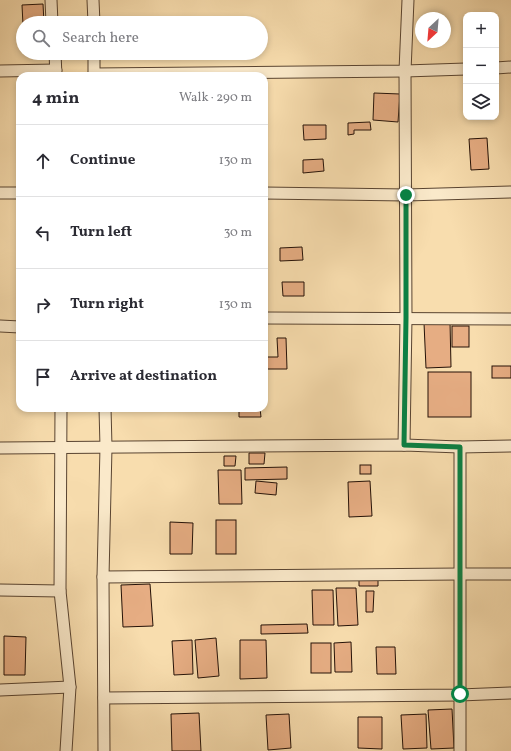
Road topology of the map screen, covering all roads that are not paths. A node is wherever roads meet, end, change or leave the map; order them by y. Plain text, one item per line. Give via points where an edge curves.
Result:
1 (51, 0) edge
2 (93, 0) edge
3 (408, 0) edge
4 (52, 16) edge
5 (94, 16) edge
6 (55, 60) edge
7 (94, 60) edge
8 (511, 67) edge
9 (499, 68) edge
10 (463, 69) edge
11 (0, 70) edge
12 (405, 71) junction
13 (37, 72) edge
14 (56, 72) edge
15 (94, 72) edge
16 (268, 73) edge
17 (511, 192) edge
18 (0, 193) edge
19 (16, 193) edge
20 (268, 193) edge
21 (406, 195) junction
22 (268, 318) edge
23 (406, 318) junction
24 (511, 319) edge
25 (0, 326) edge
26 (16, 327) edge
27 (61, 412) edge
28 (105, 412) edge
29 (404, 445) junction
30 (511, 446) edge
31 (106, 447) junction
32 (460, 447) junction
33 (0, 448) edge
34 (61, 448) junction
35 (460, 574) junction
36 (511, 574) edge
37 (103, 576) junction
38 (0, 590) edge
39 (60, 590) junction
40 (70, 686) junction
41 (0, 690) edge
42 (511, 693) edge
43 (460, 694) junction
44 (104, 698) junction
45 (66, 751) edge
46 (104, 751) edge
47 (460, 751) edge

1 - 4 street
2 - 5 street
3 - 12 street
6 - 14 street
7 - 15 street
8 - 9 street
10 - 12 street
11 - 13 street
12 - 16 street
12 - 21 street
17 - 21 street
18 - 19 street
20 - 21 street
21 - 23 street
22 - 23 street
23 - 24 street
23 - 29 street
25 - 26 street
27 - 34 street
28 - 31 street
29 - 31 street
29 - 32 street
30 - 32 street
31 - 34 street
31 - 37 street
32 - 35 street
33 - 34 street
34 - 39 street
35 - 36 street
35 - 37 street
35 - 43 street
37 - 44 street
38 - 39 street
39 - 40 street
40 - 41 street
40 - 45 street
42 - 43 street
43 - 44 street
43 - 47 street
44 - 46 street

